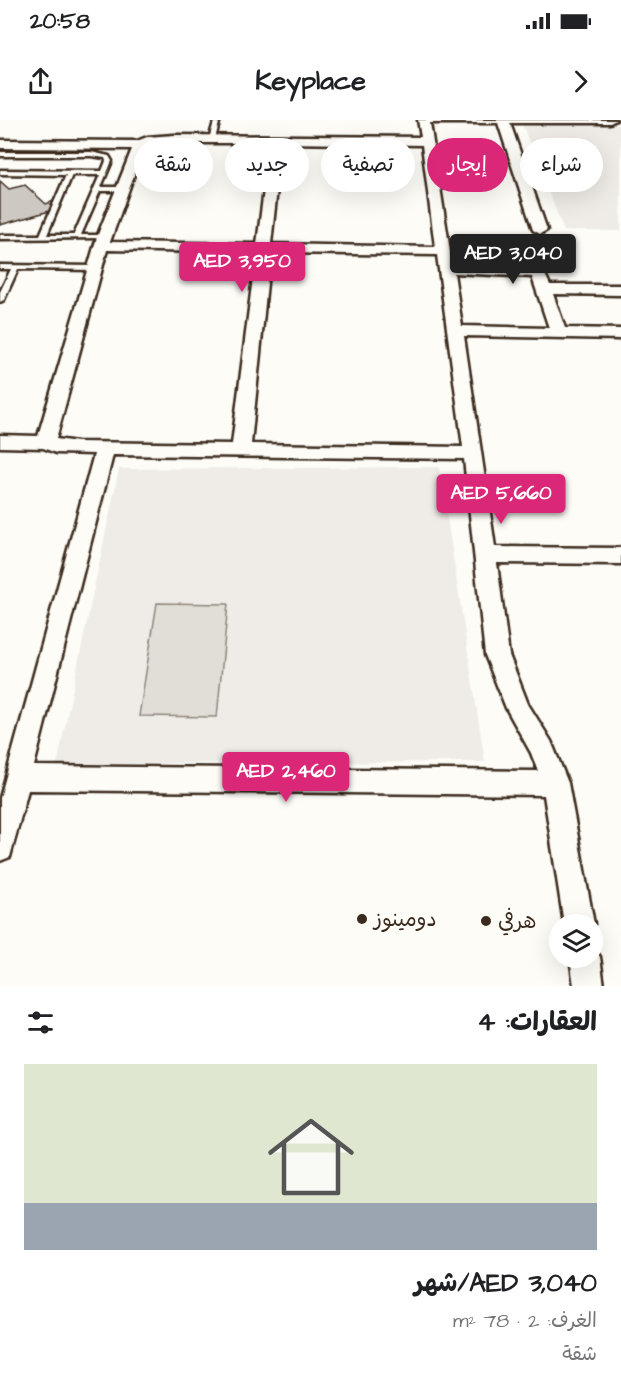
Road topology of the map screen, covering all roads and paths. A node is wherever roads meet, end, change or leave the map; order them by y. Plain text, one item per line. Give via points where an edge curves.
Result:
1 (424, 120) edge
2 (503, 120) edge
3 (535, 120) edge
4 (610, 120) edge
5 (216, 123) dead end
6 (212, 138) edge
7 (427, 138) edge
8 (309, 140) edge
9 (427, 141) edge
10 (134, 145) edge
11 (7, 148) edge
12 (0, 154) edge
13 (134, 158) edge
14 (0, 172) edge
15 (69, 173) junction
16 (104, 173) junction
17 (97, 189) junction
18 (122, 189) junction
19 (270, 192) edge
20 (435, 192) edge
21 (540, 230) dead end
22 (0, 237) edge
23 (43, 237) junction
24 (77, 237) junction
25 (103, 241) junction
26 (264, 249) junction
27 (445, 259) junction
28 (0, 267) edge
29 (15, 268) junction
30 (95, 268) junction
31 (544, 289) junction
32 (621, 290) edge
33 (0, 300) edge
34 (455, 332) junction
35 (559, 333) junction
36 (621, 334) edge
37 (0, 441) edge
38 (47, 442) junction
39 (105, 449) junction
40 (241, 450) junction
41 (473, 453) junction
42 (485, 555) junction
43 (621, 556) edge
44 (18, 778) junction
45 (555, 783) junction
46 (0, 848) edge
47 (577, 914) edge
48 (587, 968) edge
49 (590, 986) edge

1 - 2 street
1 - 7 street
2 - 3 street
2 - 21 street
3 - 4 street
5 - 6 lane
8 - 9 street
10 - 11 street
11 - 12 lane
11 - 16 lane via 102,155 109,161
13 - 18 street
14 - 15 lane
15 - 16 lane
15 - 23 lane
16 - 17 lane
17 - 18 lane
17 - 24 lane
18 - 25 street
19 - 26 street
20 - 27 street
22 - 23 lane
23 - 24 lane
24 - 25 lane
25 - 26 street
25 - 30 street
26 - 27 street
26 - 40 street
27 - 31 street via 532,271 539,275
27 - 34 street
28 - 29 lane
29 - 30 lane
29 - 33 lane
30 - 38 street via 46,432
31 - 32 street
31 - 35 street
34 - 35 street
34 - 41 street
35 - 36 street
37 - 38 street
38 - 39 street via 56,447
39 - 40 street
39 - 44 street
40 - 41 street
41 - 42 street
42 - 43 street
42 - 45 street via 497,656
44 - 45 street
44 - 46 street
45 - 47 street
48 - 49 street

